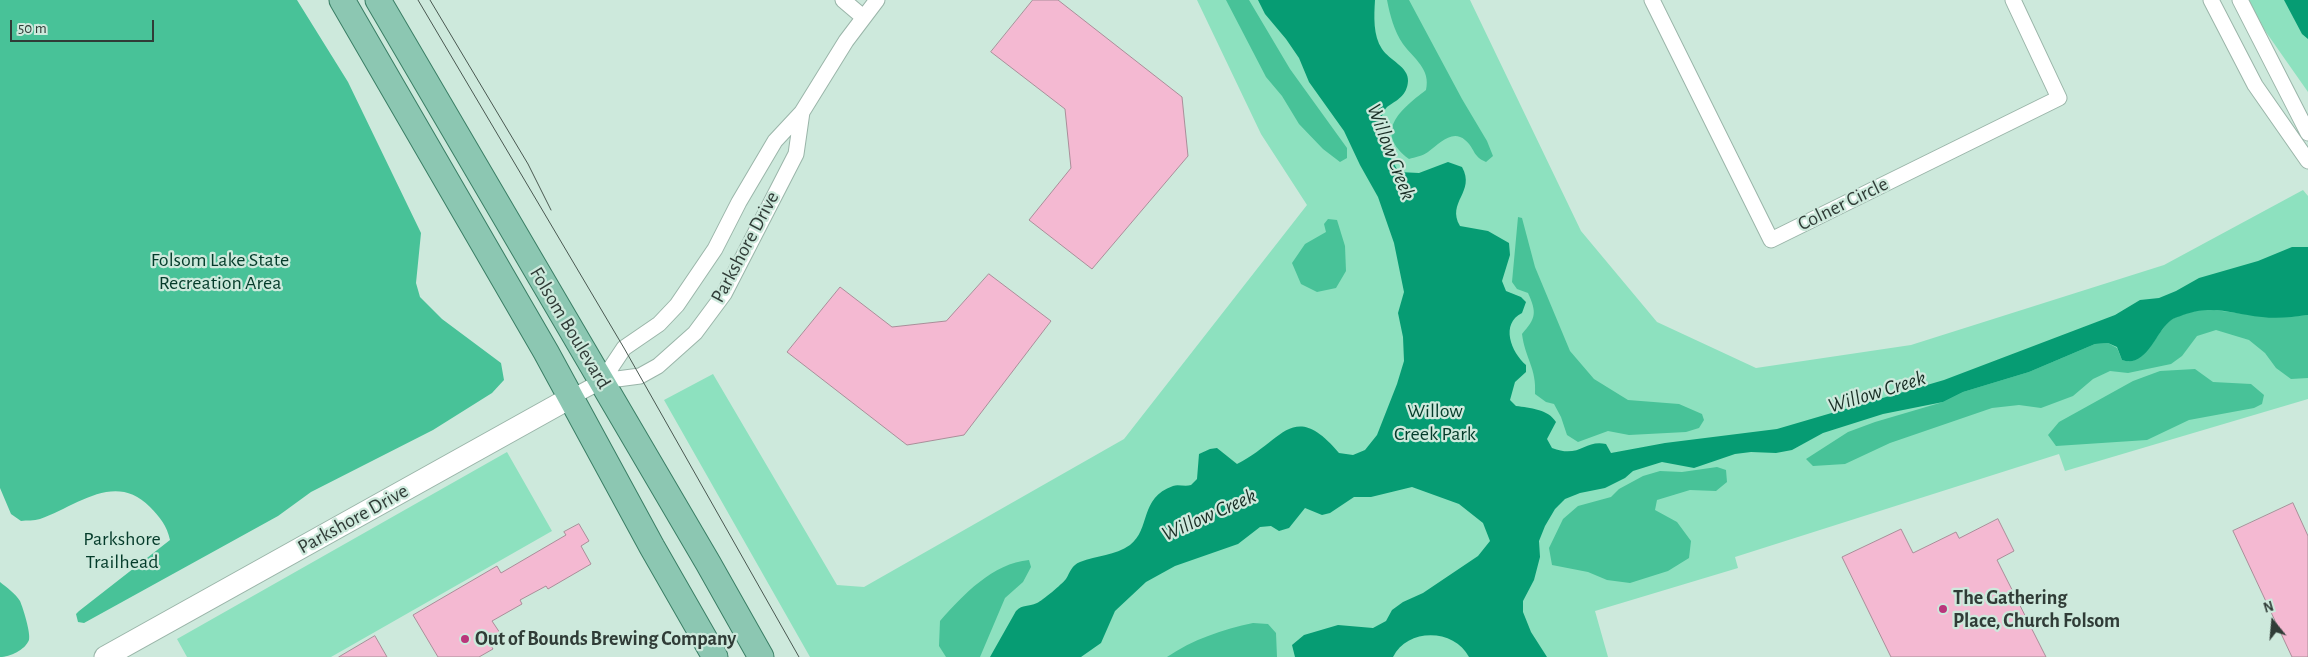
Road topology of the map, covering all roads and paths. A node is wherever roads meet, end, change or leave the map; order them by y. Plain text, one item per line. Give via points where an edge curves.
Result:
1 (342, 0) edge
2 (378, 0) edge
3 (843, 0) edge
4 (877, 0) edge
5 (1652, 0) edge
6 (2013, 0) edge
7 (2211, 0) edge
8 (2240, 0) edge
9 (863, 17) junction
10 (802, 112) junction
11 (2308, 133) edge
12 (2308, 161) edge
13 (602, 381) junction
14 (570, 398) junction
15 (105, 657) edge
16 (716, 657) edge
17 (761, 657) edge

1 - 14 main road, Folsom Boulevard
2 - 13 main road, Folsom Boulevard
3 - 9 street
4 - 9 street, Parkshore Drive
5 - 6 street, Colner Circle via 1770,240 2059,98
7 - 12 street via 2255,85
8 - 11 street
9 - 10 street, Parkshore Drive
10 - 13 street, Parkshore Drive via 775,141 716,249 678,305 659,324 624,348
10 - 13 street, Parkshore Drive via 796,154 724,294 695,333 658,366 640,376
13 - 14 street, Parkshore Drive
13 - 17 main road, Folsom Boulevard
14 - 15 street, Parkshore Drive
14 - 16 main road, Folsom Boulevard

